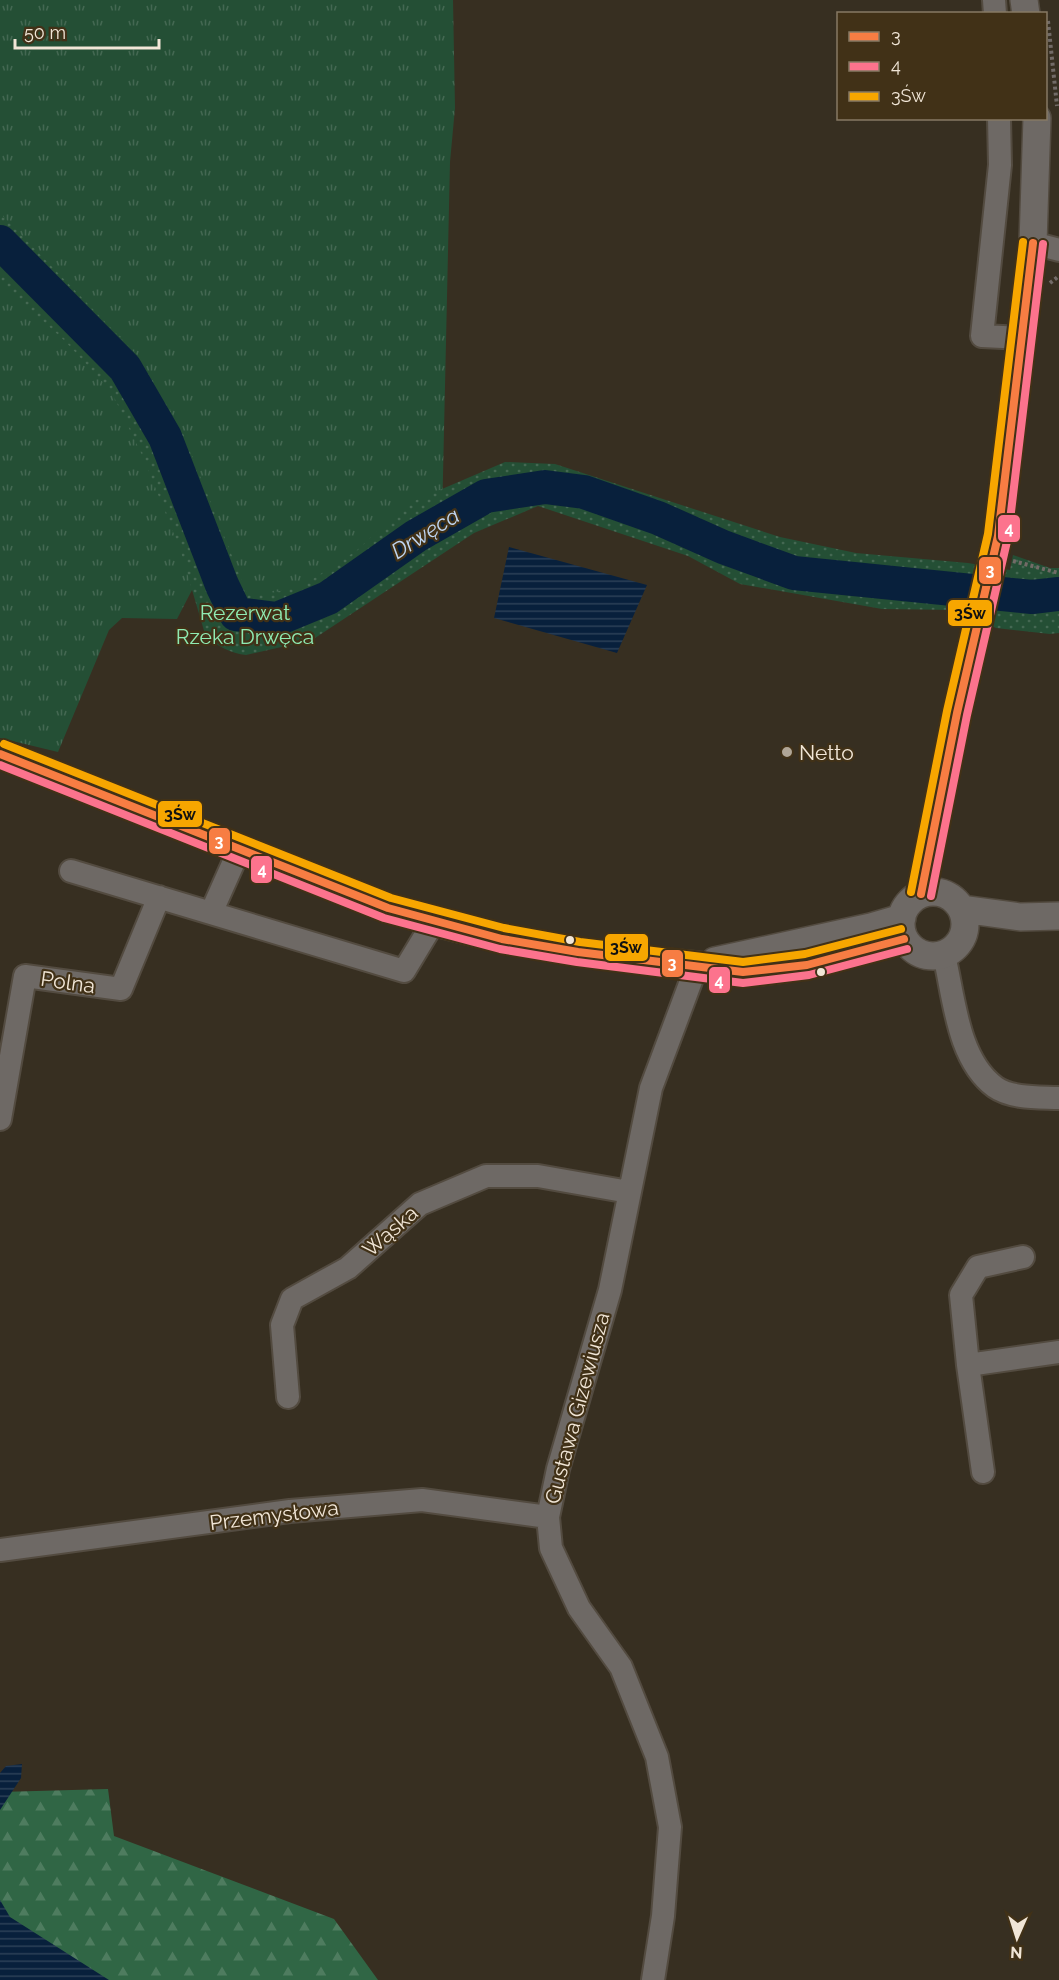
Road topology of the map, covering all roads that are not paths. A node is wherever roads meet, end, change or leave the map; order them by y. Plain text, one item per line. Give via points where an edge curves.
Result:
1 (999, 120) edge
2 (1046, 120) edge
3 (1033, 243) junction
4 (1059, 250) edge
5 (1022, 338) junction
6 (0, 754) edge
7 (240, 848) junction
8 (71, 871) dead end
9 (931, 894) junction
10 (159, 897) junction
11 (210, 913) junction
12 (1059, 916) edge
13 (963, 921) junction
14 (433, 923) junction
15 (903, 928) junction
16 (944, 955) junction
17 (696, 965) junction
18 (1059, 1098) edge
19 (0, 1119) edge
20 (630, 1192) junction
21 (1023, 1257) dead end
22 (1059, 1352) edge
23 (968, 1365) junction
24 (288, 1397) dead end
25 (983, 1472) dead end
26 (548, 1517) junction
27 (0, 1550) edge
28 (653, 1980) edge

1 - 5 street via 1000,165 982,336
2 - 3 street
3 - 4 street
3 - 5 street
5 - 9 street via 998,536 1000,564 980,617 957,713 923,877
6 - 7 street
7 - 11 street
7 - 14 street
8 - 10 street
9 - 13 street via 957,902
9 - 15 street via 908,904
10 - 11 street
10 - 19 street, Polna via 121,989 25,976
11 - 14 street via 404,971
12 - 13 street
13 - 16 street via 958,944
14 - 17 street via 568,952
15 - 16 street via 917,952
15 - 17 street via 818,962 749,973
16 - 18 street via 964,1041 975,1064 996,1087 1026,1096
17 - 20 street, Gustawa Gizewiusza via 651,1088
20 - 24 street, Wąska via 538,1176 486,1176 420,1204 348,1268 292,1299 282,1325
20 - 26 street, Gustawa Gizewiusza via 609,1290
21 - 23 street via 978,1267 962,1295
22 - 23 street
23 - 25 street
26 - 27 street, Przemysłowa via 422,1500 290,1511
26 - 28 street, Gustawa Gizewiusza via 551,1548 579,1608 621,1667 657,1757 670,1827

